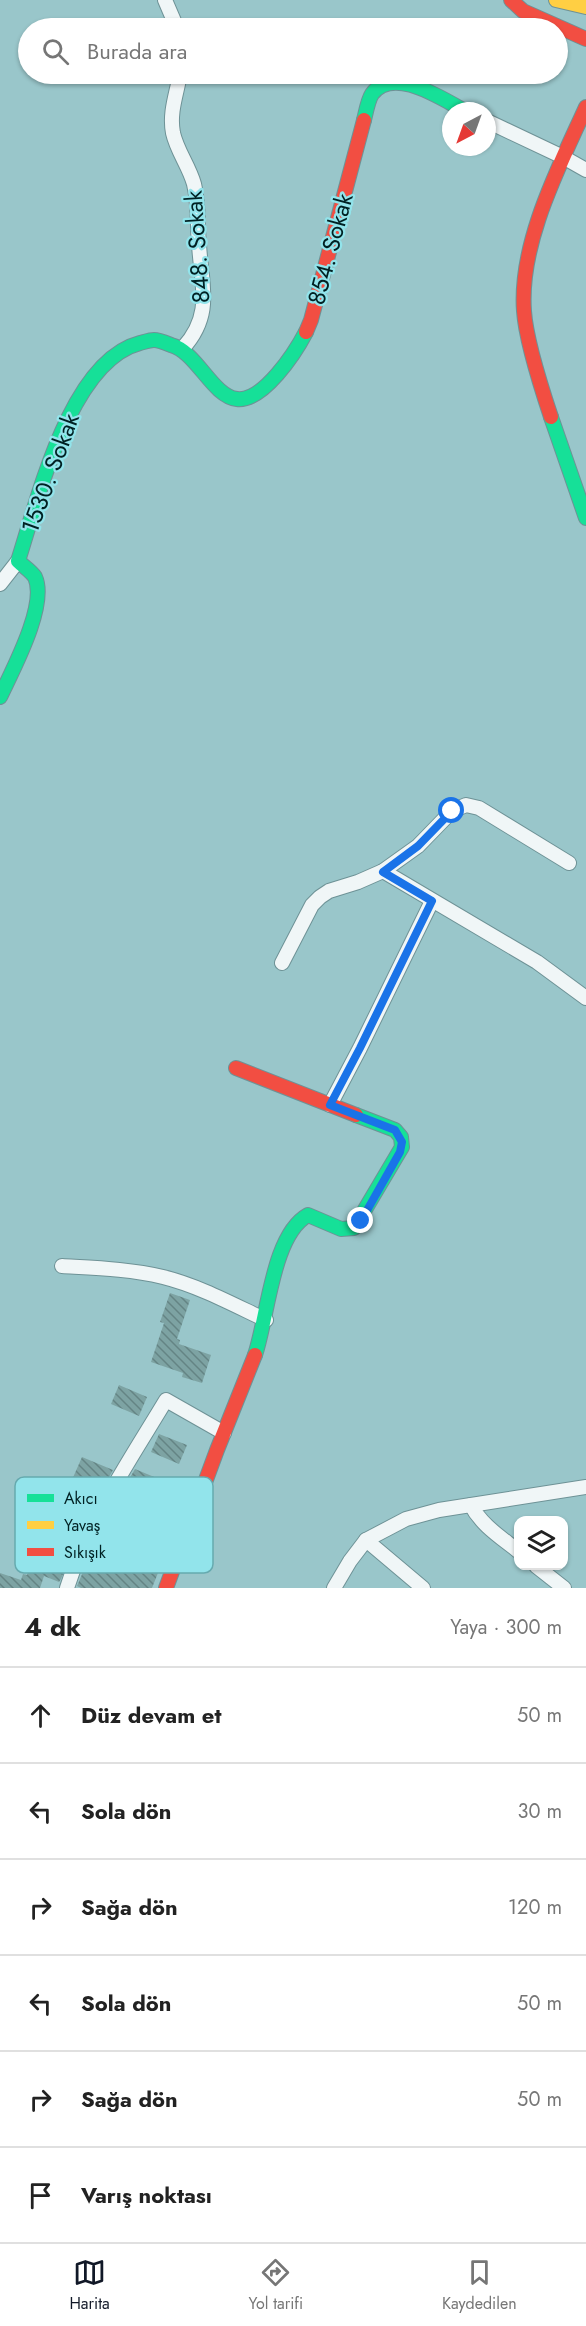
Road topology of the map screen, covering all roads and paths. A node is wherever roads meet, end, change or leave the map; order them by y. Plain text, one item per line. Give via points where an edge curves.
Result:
1 (165, 0) edge
2 (511, 0) edge
3 (556, 0) edge
4 (586, 7) edge
5 (173, 18) edge
6 (539, 18) edge
7 (585, 23) edge
8 (568, 32) edge
9 (586, 40) edge
10 (178, 84) edge
11 (384, 84) edge
12 (404, 84) edge
13 (446, 102) edge
14 (586, 107) edge
15 (496, 126) edge
16 (563, 158) junction
17 (586, 171) edge
18 (183, 348) junction
19 (586, 518) edge
20 (18, 561) junction
21 (0, 584) edge
22 (0, 698) edge
23 (569, 863) dead end
24 (383, 872) junction
25 (432, 901) junction
26 (282, 963) dead end
27 (586, 998) edge
28 (236, 1068) dead end
29 (330, 1105) junction
30 (62, 1266) dead end
31 (266, 1320) junction
32 (224, 1433) junction
33 (120, 1477) edge
34 (208, 1477) edge
35 (586, 1487) edge
36 (471, 1505) junction
37 (366, 1539) junction
38 (514, 1547) edge
39 (541, 1570) edge
40 (72, 1573) edge
41 (172, 1573) edge
42 (67, 1588) edge
43 (166, 1588) edge
44 (334, 1588) edge
45 (423, 1588) edge
46 (564, 1588) edge

1 - 5 street
2 - 6 street
3 - 4 street
7 - 9 street
8 - 9 street
10 - 18 street, 848. Sokak via 173,130 194,183 204,293 200,323
11 - 18 street, 854. Sokak via 371,95 311,320 291,356 264,389 246,400 236,400 216,387
12 - 13 street, 854. Sokak
14 - 16 street
15 - 16 street
16 - 17 street
16 - 19 street via 533,238 524,309 537,374
18 - 20 street, 1530. Sokak via 157,340 141,341 124,348 102,366 64,423
20 - 21 street
20 - 22 street, 1530. Sokak via 34,577 39,590 25,643
23 - 24 street via 479,808 466,805 452,811 418,846
24 - 25 street
24 - 26 street via 329,891 316,901
25 - 27 street via 537,962
25 - 29 street
28 - 29 street
29 - 31 street via 395,1130 402,1147 354,1228 340,1229 313,1216 303,1216 297,1222 286,1239
30 - 31 street via 164,1278 205,1291
31 - 32 street
32 - 33 street via 166,1400
32 - 34 street
35 - 36 street
36 - 37 street via 406,1519
36 - 38 street via 485,1524
37 - 44 street
37 - 45 street
39 - 46 street
40 - 42 street
41 - 43 street

